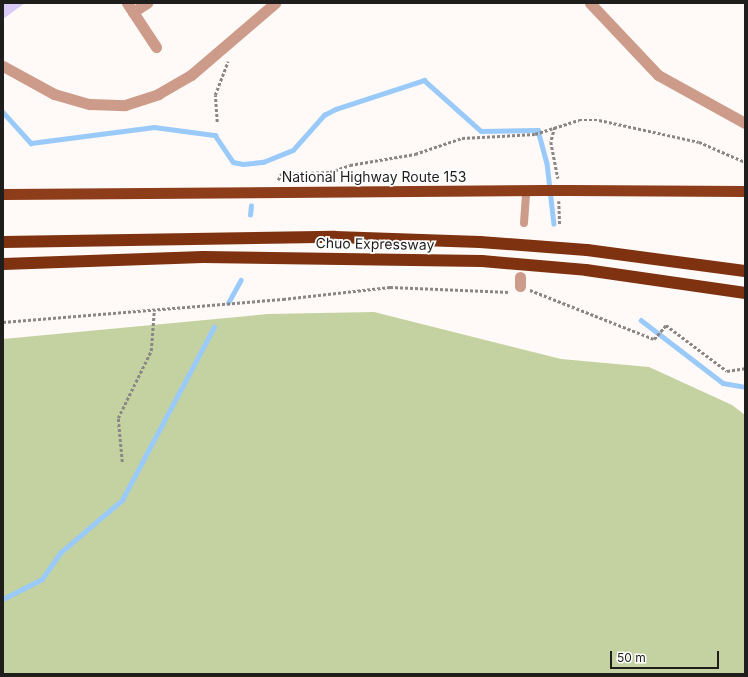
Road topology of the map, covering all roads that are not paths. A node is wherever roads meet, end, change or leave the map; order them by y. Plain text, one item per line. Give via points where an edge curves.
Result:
1 (147, 3) edge
2 (275, 3) edge
3 (590, 3) edge
4 (130, 7) edge
5 (156, 47) dead end
6 (3, 66) edge
7 (745, 124) edge
8 (526, 191) junction
9 (745, 191) edge
10 (3, 194) edge
11 (524, 223) dead end
12 (3, 242) edge
13 (3, 264) edge
14 (745, 271) edge
15 (745, 293) edge

1 - 4 street
2 - 6 street via 191,76 158,94 125,105 90,104 54,94
3 - 7 street via 658,74
4 - 5 street
8 - 9 highway, National Highway Route 153, bridge
8 - 10 highway, National Highway Route 153
8 - 11 lane
12 - 14 highway, Chuo Expressway via 335,237 480,242 586,250
13 - 15 highway, Chuo Expressway via 202,257 482,261 586,270

